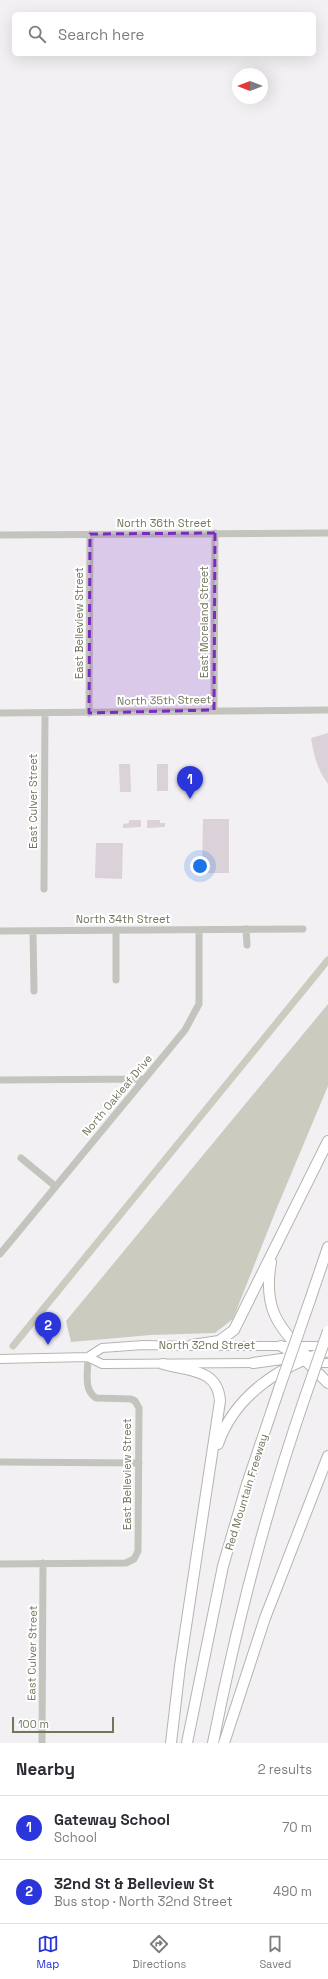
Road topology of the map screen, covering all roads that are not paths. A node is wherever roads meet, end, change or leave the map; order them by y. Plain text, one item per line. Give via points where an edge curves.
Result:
1 (215, 533) junction
2 (328, 533) edge
3 (90, 534) junction
4 (0, 535) edge
5 (214, 710) junction
6 (328, 710) edge
7 (89, 712) junction
8 (0, 713) edge
9 (45, 713) junction
10 (44, 889) dead end
11 (246, 929) junction
12 (303, 929) dead end
13 (116, 930) junction
14 (199, 930) junction
15 (0, 931) edge
16 (33, 931) junction
17 (247, 945) dead end
18 (116, 980) dead end
19 (34, 991) dead end
20 (144, 1079) junction
21 (0, 1080) edge
22 (328, 1141) edge
23 (21, 1158) dead end
24 (55, 1186) junction
25 (328, 1247) edge
26 (276, 1248) junction
27 (0, 1254) edge
28 (328, 1331) edge
29 (192, 1346) junction
30 (281, 1346) junction
31 (295, 1346) junction
32 (327, 1347) edge
33 (88, 1357) junction
34 (0, 1359) edge
35 (303, 1359) junction
36 (253, 1363) joint
37 (325, 1363) edge
38 (163, 1364) junction
39 (328, 1383) edge
40 (328, 1456) edge
41 (0, 1462) edge
42 (138, 1463) junction
43 (211, 1464) junction
44 (43, 1563) junction
45 (0, 1564) edge
46 (42, 1743) edge
47 (171, 1743) edge
48 (187, 1743) edge
49 (213, 1743) edge
50 (224, 1743) edge

1 - 2 street, North 36th Street
1 - 3 street, North 36th Street
1 - 5 street, East Moreland Street
3 - 4 street, North 36th Street
3 - 7 street, East Belleview Street
5 - 6 street, North 35th Street
5 - 7 street, North 35th Street
7 - 9 street, North 35th Street
8 - 9 street, North 35th Street
9 - 10 street, East Culver Street
11 - 12 street, North 34th Street
11 - 14 street, North 34th Street
11 - 17 street
13 - 14 street, North 34th Street
13 - 16 street, North 34th Street
13 - 18 street
14 - 20 street, North Oakleaf Drive via 198,1004 185,1030
15 - 16 street, North 34th Street
16 - 19 street
20 - 21 street
20 - 24 street, North Oakleaf Drive
22 - 26 highway
23 - 24 street
24 - 27 street, North Oakleaf Drive
25 - 48 highway, Red Mountain Freeway, bridge via 278,1389 223,1566
26 - 29 highway via 234,1330 219,1341
26 - 31 highway via 268,1283 270,1304 280,1327
28 - 49 highway, bridge via 280,1471 250,1579
29 - 30 main road, North 32nd Street
29 - 33 main road, North 32nd Street via 144,1345 102,1348
30 - 31 main road, North 32nd Street
30 - 35 highway
31 - 32 main road, North 32nd Street
31 - 35 highway
32 - 35 highway
33 - 34 main road, North 32nd Street
33 - 38 main road, North 32nd Street via 102,1364
33 - 42 street, East Belleview Street via 88,1385 92,1395 96,1398 131,1399 139,1408
35 - 36 highway
35 - 37 highway
35 - 39 highway
35 - 43 highway via 256,1388 235,1411 221,1436
36 - 38 main road, North 32nd Street
38 - 43 highway via 199,1372 212,1380 217,1387 220,1394 220,1409
40 - 50 highway via 265,1618
41 - 42 street
42 - 44 street, East Belleview Street via 138,1551 134,1559 126,1563
43 - 47 highway via 180,1666
44 - 45 street
44 - 46 street, East Culver Street

